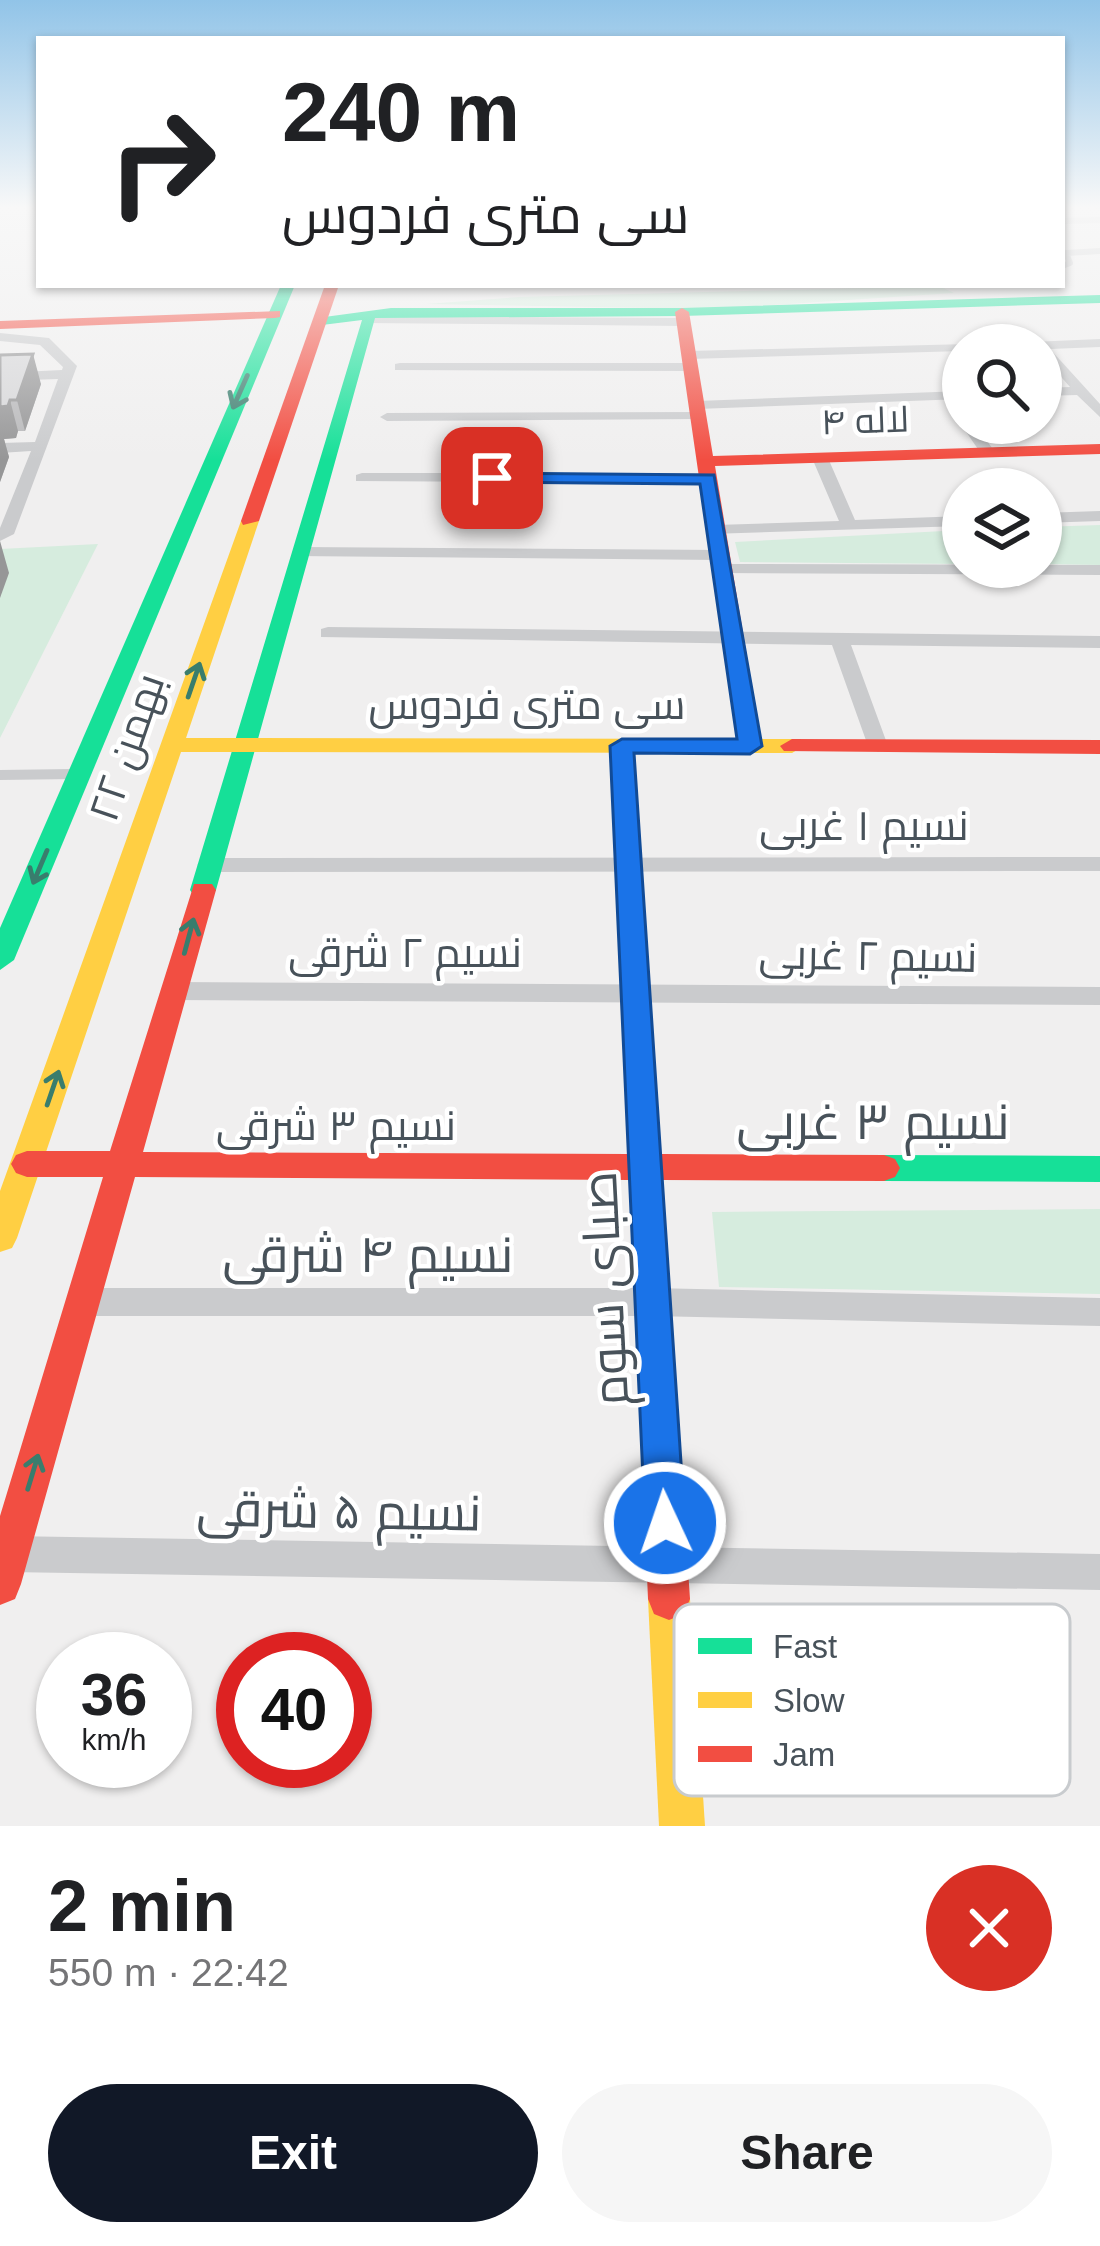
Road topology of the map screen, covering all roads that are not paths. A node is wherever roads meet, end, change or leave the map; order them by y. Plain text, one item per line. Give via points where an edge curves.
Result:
1 (286, 290) edge
2 (334, 290) edge
3 (350, 290) edge
4 (690, 290) edge
5 (990, 290) edge
6 (947, 295) edge
7 (1100, 299) edge
8 (1028, 302) junction
9 (426, 304) junction
10 (275, 314) junction
11 (683, 317) junction
12 (369, 320) joint
13 (322, 321) junction
14 (0, 325) edge
15 (0, 338) edge
16 (1100, 343) edge
17 (1062, 344) edge
18 (942, 348) edge
19 (690, 361) junction
20 (400, 367) dead end
21 (1062, 371) edge
22 (69, 374) junction
23 (0, 377) edge
24 (1062, 391) edge
25 (1080, 391) junction
26 (942, 396) edge
27 (697, 410) junction
28 (1100, 413) edge
29 (387, 417) dead end
30 (982, 444) edge
31 (41, 446) junction
32 (0, 448) edge
33 (1100, 449) edge
34 (988, 452) junction
35 (820, 458) junction
36 (707, 470) junction
37 (362, 478) dead end
38 (261, 489) junction
39 (202, 494) junction
40 (1100, 515) edge
41 (1062, 517) edge
42 (942, 522) edge
43 (848, 525) junction
44 (0, 536) edge
45 (719, 551) junction
46 (301, 552) junction
47 (1100, 570) edge
48 (328, 633) dead end
49 (733, 640) junction
50 (840, 640) junction
51 (1100, 642) edge
52 (170, 746) junction
53 (243, 746) junction
54 (622, 746) junction
55 (750, 746) junction
56 (878, 746) junction
57 (1100, 747) edge
58 (80, 774) junction
59 (0, 775) edge
60 (628, 864) junction
61 (209, 865) junction
62 (1100, 865) edge
63 (7, 936) edge
64 (0, 960) edge
65 (174, 991) junction
66 (635, 992) junction
67 (1100, 996) edge
68 (27, 1164) junction
69 (123, 1166) junction
70 (645, 1169) junction
71 (1100, 1169) edge
72 (0, 1238) edge
73 (84, 1302) junction
74 (652, 1302) junction
75 (1100, 1312) edge
76 (668, 1568) junction
77 (4, 1569) edge
78 (1100, 1572) edge
79 (674, 1679) edge
80 (680, 1796) edge
81 (682, 1826) edge

1 - 10 main road, ۲۲ بهمن
2 - 13 main road, ۲۲ بهمن
3 - 9 main road
4 - 9 main road
5 - 8 main road
6 - 8 main road
6 - 11 main road
7 - 8 main road
9 - 11 main road
9 - 13 main road
10 - 14 main road
10 -> 39 main road, ۲۲ بهمن
11 - 12 street
11 - 19 main road
12 - 46 main road
13 - 38 main road, ۲۲ بهمن
15 - 22 street via 44,340
16 - 17 street
18 - 19 street
19 - 20 street
19 - 27 main road
21 - 25 street
22 - 23 street
22 - 31 street
24 - 25 street
25 - 28 street
26 - 27 street
27 - 29 street
27 - 36 main road
30 - 34 street
31 - 32 street
31 - 44 street
33 - 34 main road, لاله ۴
34 - 35 main road, لاله ۴
35 - 36 main road, لاله ۴
35 - 43 street
36 - 37 street
36 - 45 main road
38 - 39 main road via 224,506
52 -> 38 main road, ۲۲ بهمن
39 - 58 main road, ۲۲ بهمن
40 - 41 street
42 - 43 street
43 - 45 street
45 - 46 street
45 - 47 street
45 - 49 main road
46 - 53 main road
48 - 49 street
49 - 50 street
49 - 55 main road
50 - 51 street
50 - 56 street
52 - 53 main road, سی متری فردوس
68 -> 52 main road, ۲۲ بهمن
53 - 54 main road, سی متری فردوس
53 - 61 main road
54 - 55 main road, سی متری فردوس
54 - 60 main road, صبای سوم
55 - 56 main road, سی متری فردوس
56 - 57 main road, سی متری فردوس
58 - 59 lane
58 -> 63 main road, ۲۲ بهمن
60 - 61 street, نسیم ۱ غربی
60 - 62 street, نسیم ۱ غربی
60 - 66 main road, صبای سوم
65 -> 61 main road
63 - 64 main road, ۲۲ بهمن
65 - 66 street, نسیم ۲ شرقی
65 - 69 main road
66 - 67 street, نسیم ۲ غربی
66 - 70 main road, صبای سوم
68 - 69 main road, نسیم ۳ شرقی
68 - 72 main road, ۲۲ بهمن
69 - 70 main road, نسیم ۳ شرقی
69 - 73 main road
70 - 71 main road, نسیم ۳ غربی
70 - 74 main road, صبای سوم
73 - 74 street, نسیم ۴ شرقی
77 -> 73 main road
74 - 75 street, نسیم ۴ شرقی
74 - 76 main road, صبای سوم
76 - 77 street, نسیم ۵ شرقی
76 - 78 street, نسیم ۵ شرقی
76 - 79 main road, صبای سوم
80 - 81 main road, صبای سوم

